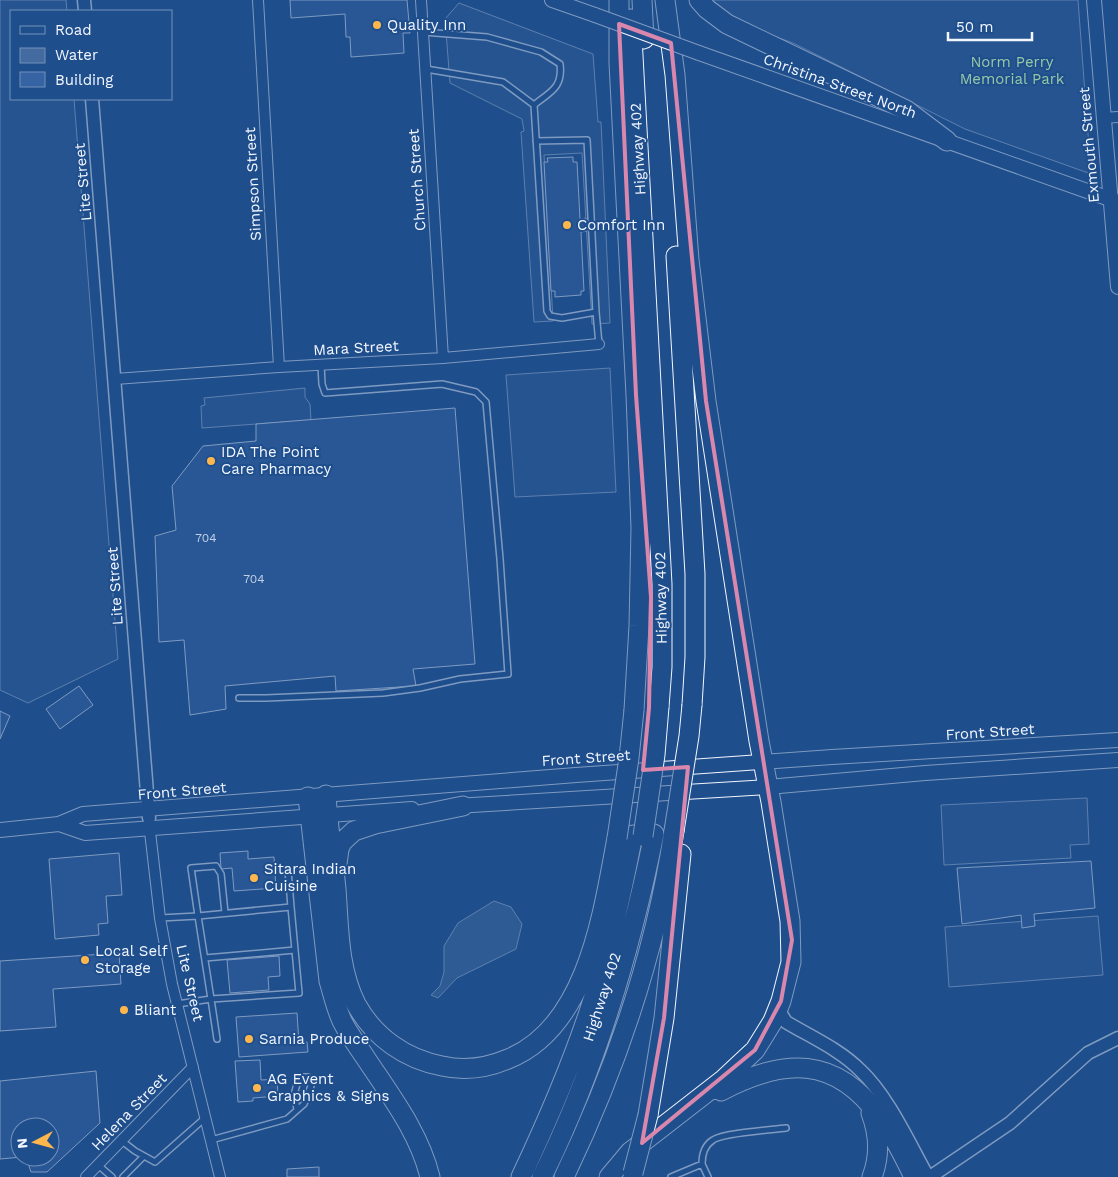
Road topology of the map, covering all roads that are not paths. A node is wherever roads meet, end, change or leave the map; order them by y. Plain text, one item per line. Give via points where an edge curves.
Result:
1 (258, 0) edge
2 (421, 0) edge
3 (552, 0) edge
4 (611, 0) edge
5 (619, 0) edge
6 (630, 0) edge
7 (642, 0) edge
8 (664, 0) edge
9 (699, 0) edge
10 (1094, 0) edge
11 (423, 32) junction
12 (619, 63) junction
13 (426, 69) junction
14 (92, 100) edge
15 (534, 105) junction
16 (1118, 117) edge
17 (1103, 118) junction
18 (947, 140) junction
19 (536, 141) junction
20 (1114, 200) edge
21 (1118, 287) edge
22 (596, 312) junction
23 (599, 344) joint
24 (443, 358) junction
25 (321, 365) junction
26 (279, 367) junction
27 (115, 379) junction
28 (239, 698) dead end
29 (653, 708) junction
30 (1118, 740) edge
31 (1118, 760) edge
32 (763, 762) junction
33 (768, 787) junction
34 (317, 796) junction
35 (463, 806) junction
36 (319, 816) junction
37 (149, 819) junction
38 (59, 824) junction
39 (0, 830) edge
40 (679, 831) junction
41 (637, 836) junction
42 (288, 870) dead end
43 (336, 888) junction
44 (291, 908) junction
45 (225, 913) junction
46 (198, 916) junction
47 (160, 918) junction
48 (295, 950) junction
49 (205, 958) junction
50 (211, 999) junction
51 (781, 1001) junction
52 (177, 1004) junction
53 (217, 1038) dead end
54 (1118, 1038) edge
55 (193, 1067) junction
56 (862, 1096) junction
57 (297, 1110) junction
58 (680, 1112) junction
59 (206, 1117) junction
60 (786, 1128) dead end
61 (122, 1140) junction
62 (212, 1140) junction
63 (144, 1156) junction
64 (98, 1164) junction
65 (702, 1164) junction
66 (632, 1175) edge
67 (86, 1177) edge
68 (112, 1177) edge
69 (123, 1177) edge
70 (220, 1177) edge
71 (430, 1177) edge
72 (521, 1177) edge
73 (532, 1177) edge
74 (542, 1177) edge
75 (564, 1177) edge
76 (609, 1177) edge
77 (671, 1177) edge
78 (708, 1177) edge
79 (872, 1177) edge
80 (914, 1177) edge
81 (929, 1177) edge

1 - 26 street, Simpson Street
2 - 11 street, Church Street
3 - 18 main road, Christina Street North, bridge
4 - 12 highway
5 - 12 highway
6 - 29 highway, Highway 402 via 662,584 662,667
7 - 29 highway via 669,490 672,636
8 - 32 highway via 675,75 696,327
8 - 40 highway, Highway 402, bridge via 694,540 695,657
9 - 18 highway via 727,24 906,110
10 - 17 main road, Exmouth Street
11 - 13 street, Church Street
11 - 15 lane via 487,37 541,52 560,64 556,88
12 - 29 highway via 636,395 641,537 639,626
13 - 15 lane via 502,82
13 - 24 street, Church Street
14 - 27 street, Lite Street
15 - 19 lane
16 - 17 street
17 - 20 main road, Exmouth Street
18 - 20 main road, Christina Street North
19 - 22 lane via 547,311 550,316 562,318
19 - 22 lane via 587,140
20 - 21 main road, Exmouth Street
22 - 23 lane
23 - 24 street, Mara Street
24 - 25 street, Mara Street
25 - 26 street, Mara Street
25 - 28 lane via 325,393 442,384 476,392 486,402 508,674 383,693
26 - 27 street, Mara Street
27 - 37 street, Lite Street
29 - 41 highway, Highway 402, bridge via 655,754
29 - 41 highway, bridge via 629,758
30 - 32 main road, Front Street
31 - 33 main road, Front Street
32 - 33 highway
32 - 34 main road, Front Street
33 - 35 main road, Front Street
33 - 51 highway via 792,940 791,962
34 - 36 highway
34 - 37 main road, Front Street
35 - 36 main road, Front Street
35 - 43 highway via 354,831 339,849
36 - 37 main road, Front Street
36 - 43 highway
36 - 71 highway via 329,981 342,1021 404,1115 418,1140
37 - 38 main road, Front Street via 83,814
37 - 38 main road, Front Street via 85,833
37 - 47 street, Lite Street
38 - 39 main road, Front Street
40 - 66 highway, bridge via 664,1018 648,1115
40 - 75 highway, Highway 402 via 631,1008 600,1094
41 - 43 highway via 601,913 575,993 564,1011 526,1050 482,1067 451,1068 420,1060 397,1049 374,1029 356,1003 344,970
41 - 72 highway via 588,1014 570,1066
41 - 73 highway, Highway 402 via 631,900 608,984 564,1106
41 - 74 highway via 642,896 617,988 580,1094
42 - 44 lane
44 - 45 lane
44 - 48 lane
45 - 46 lane
45 - 46 lane via 221,874 216,866 191,868
46 - 47 lane
46 - 49 lane
47 - 52 street, Lite Street
48 - 49 lane
48 - 50 lane via 299,993
49 - 50 lane
50 - 52 lane
50 - 53 lane
51 - 58 highway via 755,1050 724,1079
51 - 81 street via 781,1014 786,1022 839,1053 868,1078
52 - 55 street, Lite Street
54 - 81 street via 1088,1053 1010,1123
55 - 59 street, Lite Street
55 - 61 street, Helena Street
56 - 58 highway via 845,1081 824,1071 800,1067 774,1069 744,1079
56 - 79 highway via 873,1118 878,1144
56 - 80 highway via 880,1117
57 - 57 lane via 309,1093 308,1077 302,1077 296,1084
57 - 62 lane via 287,1119
58 - 76 highway via 630,1152
59 - 62 street, Lite Street
59 - 63 lane via 155,1162
60 - 65 lane via 719,1137 707,1144
61 - 63 lane
61 - 64 street, Helena Street
62 - 70 street, Lite Street
63 - 69 lane
64 - 67 street, Helena Street
64 - 68 lane
65 - 77 lane
65 - 78 lane

